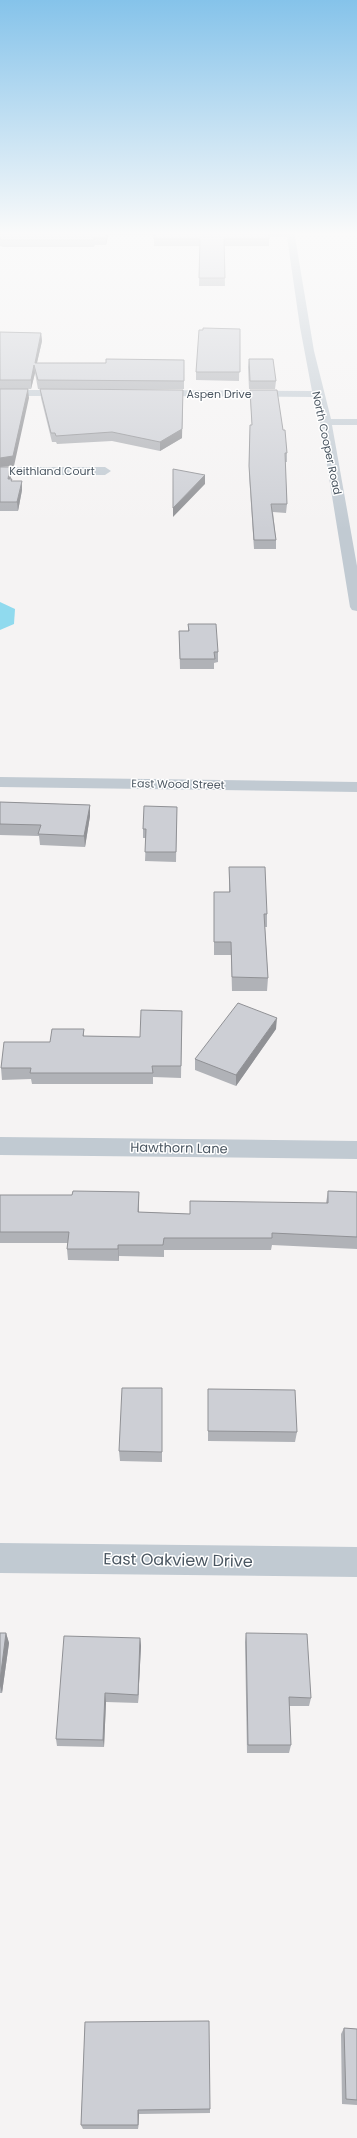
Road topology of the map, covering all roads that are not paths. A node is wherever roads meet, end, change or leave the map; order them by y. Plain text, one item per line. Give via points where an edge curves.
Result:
1 (306, 331) edge
2 (0, 393) edge
3 (79, 393) edge
4 (143, 393) edge
5 (317, 394) junction
6 (326, 422) junction
7 (357, 422) edge
8 (0, 471) edge
9 (105, 471) dead end
10 (354, 562) edge
11 (357, 607) edge
12 (0, 782) edge
13 (357, 787) edge
14 (0, 1146) edge
15 (357, 1150) edge
16 (0, 1558) edge
17 (357, 1562) edge

1 - 5 street, North Cooper Road
2 - 3 street
4 - 5 street, Aspen Drive
5 - 6 street, North Cooper Road
6 - 7 street
6 - 10 street, North Cooper Road
8 - 9 street, Keithland Court
10 - 11 street, North Cooper Road
12 - 13 street, East Wood Street
14 - 15 street, Hawthorn Lane
16 - 17 street, East Oakview Drive

